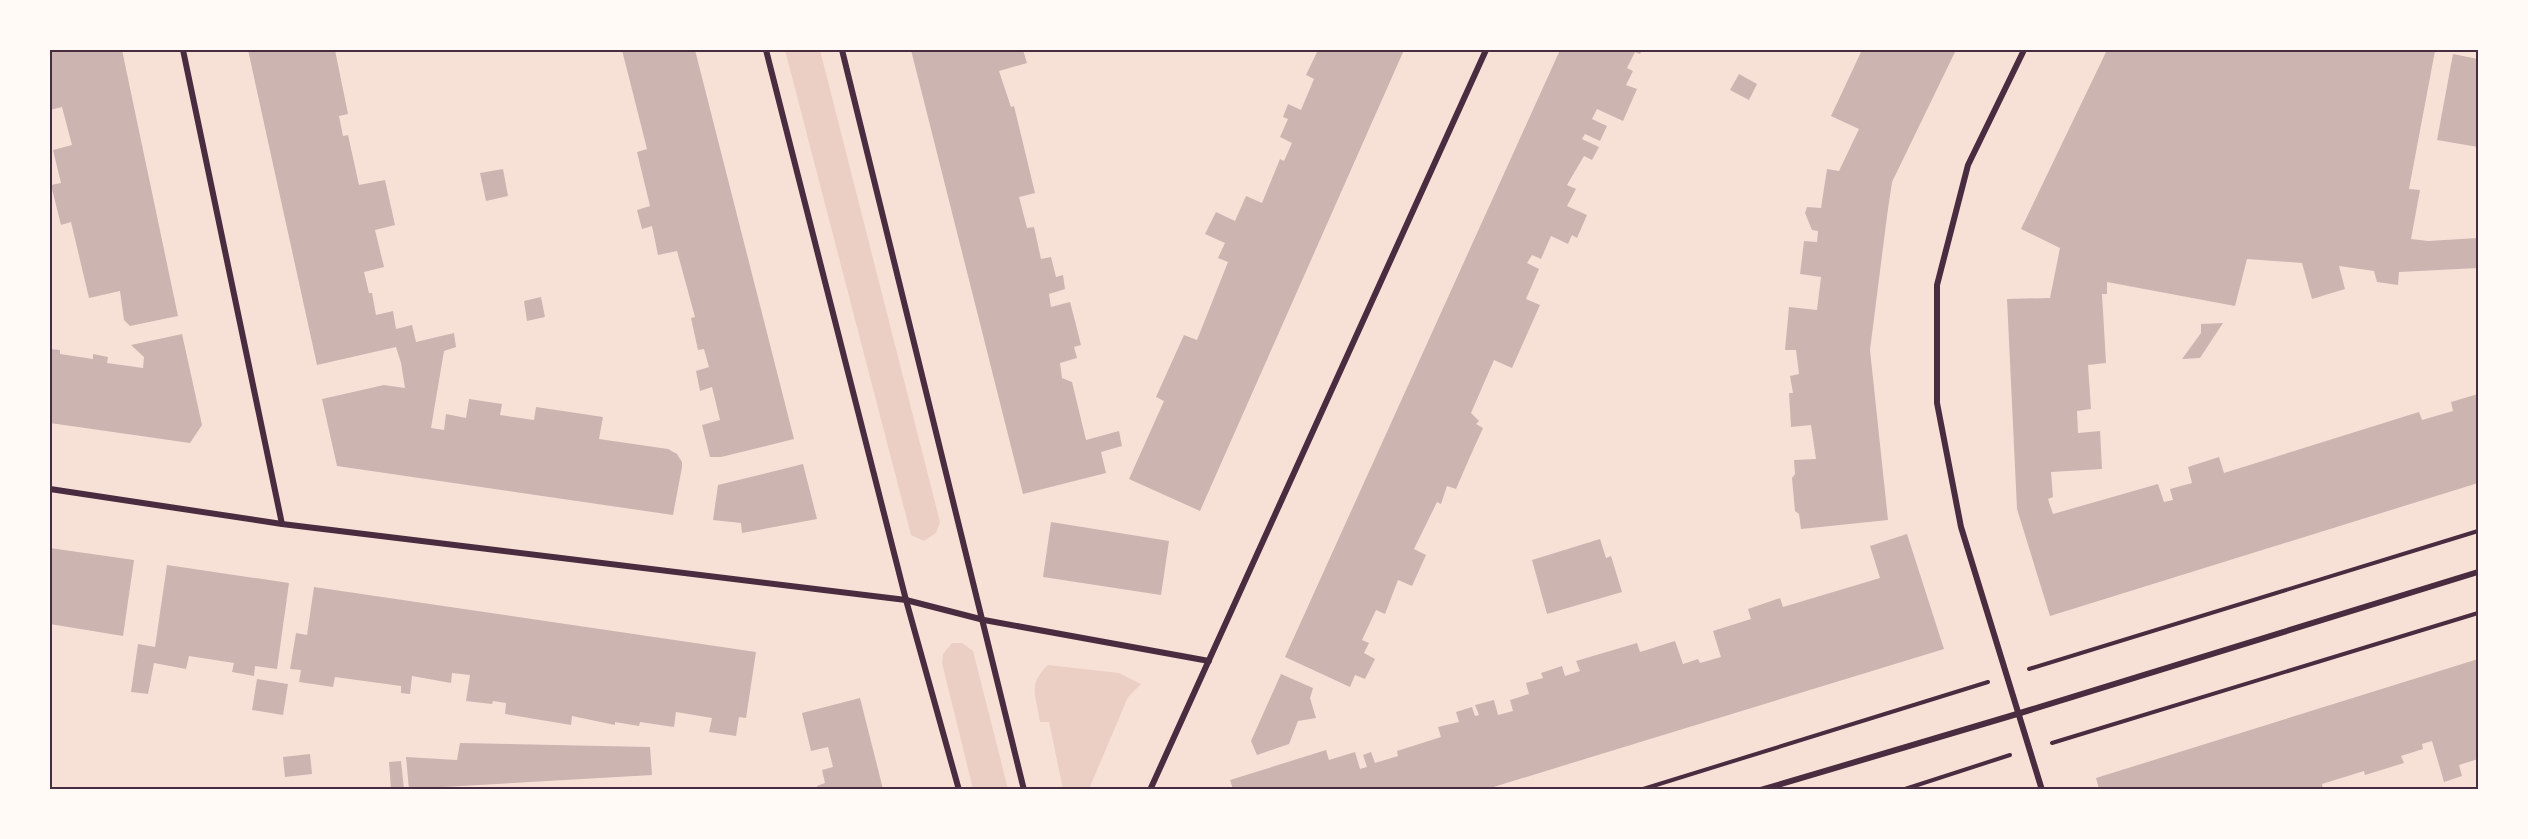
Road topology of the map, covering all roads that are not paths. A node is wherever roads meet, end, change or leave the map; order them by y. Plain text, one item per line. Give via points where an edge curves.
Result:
1 (183, 50) edge
2 (766, 50) edge
3 (842, 50) edge
4 (1486, 50) edge
5 (2024, 50) edge
6 (50, 489) edge
7 (282, 524) junction
8 (2478, 572) edge
9 (906, 600) junction
10 (984, 620) junction
11 (1209, 661) junction
12 (2017, 714) junction
13 (959, 789) edge
14 (1024, 789) edge
15 (1150, 789) edge
16 (1761, 789) edge
17 (2042, 789) edge

1 - 7 street
2 - 9 street
3 - 10 street
4 - 11 street
5 - 12 street via 1968,165 1937,285 1937,403 1946,458 1961,527
6 - 7 street
7 - 9 street
8 - 12 street
9 - 10 street
9 - 13 street
10 - 11 street
10 - 14 street
11 - 15 street
12 - 16 street
12 - 17 street

